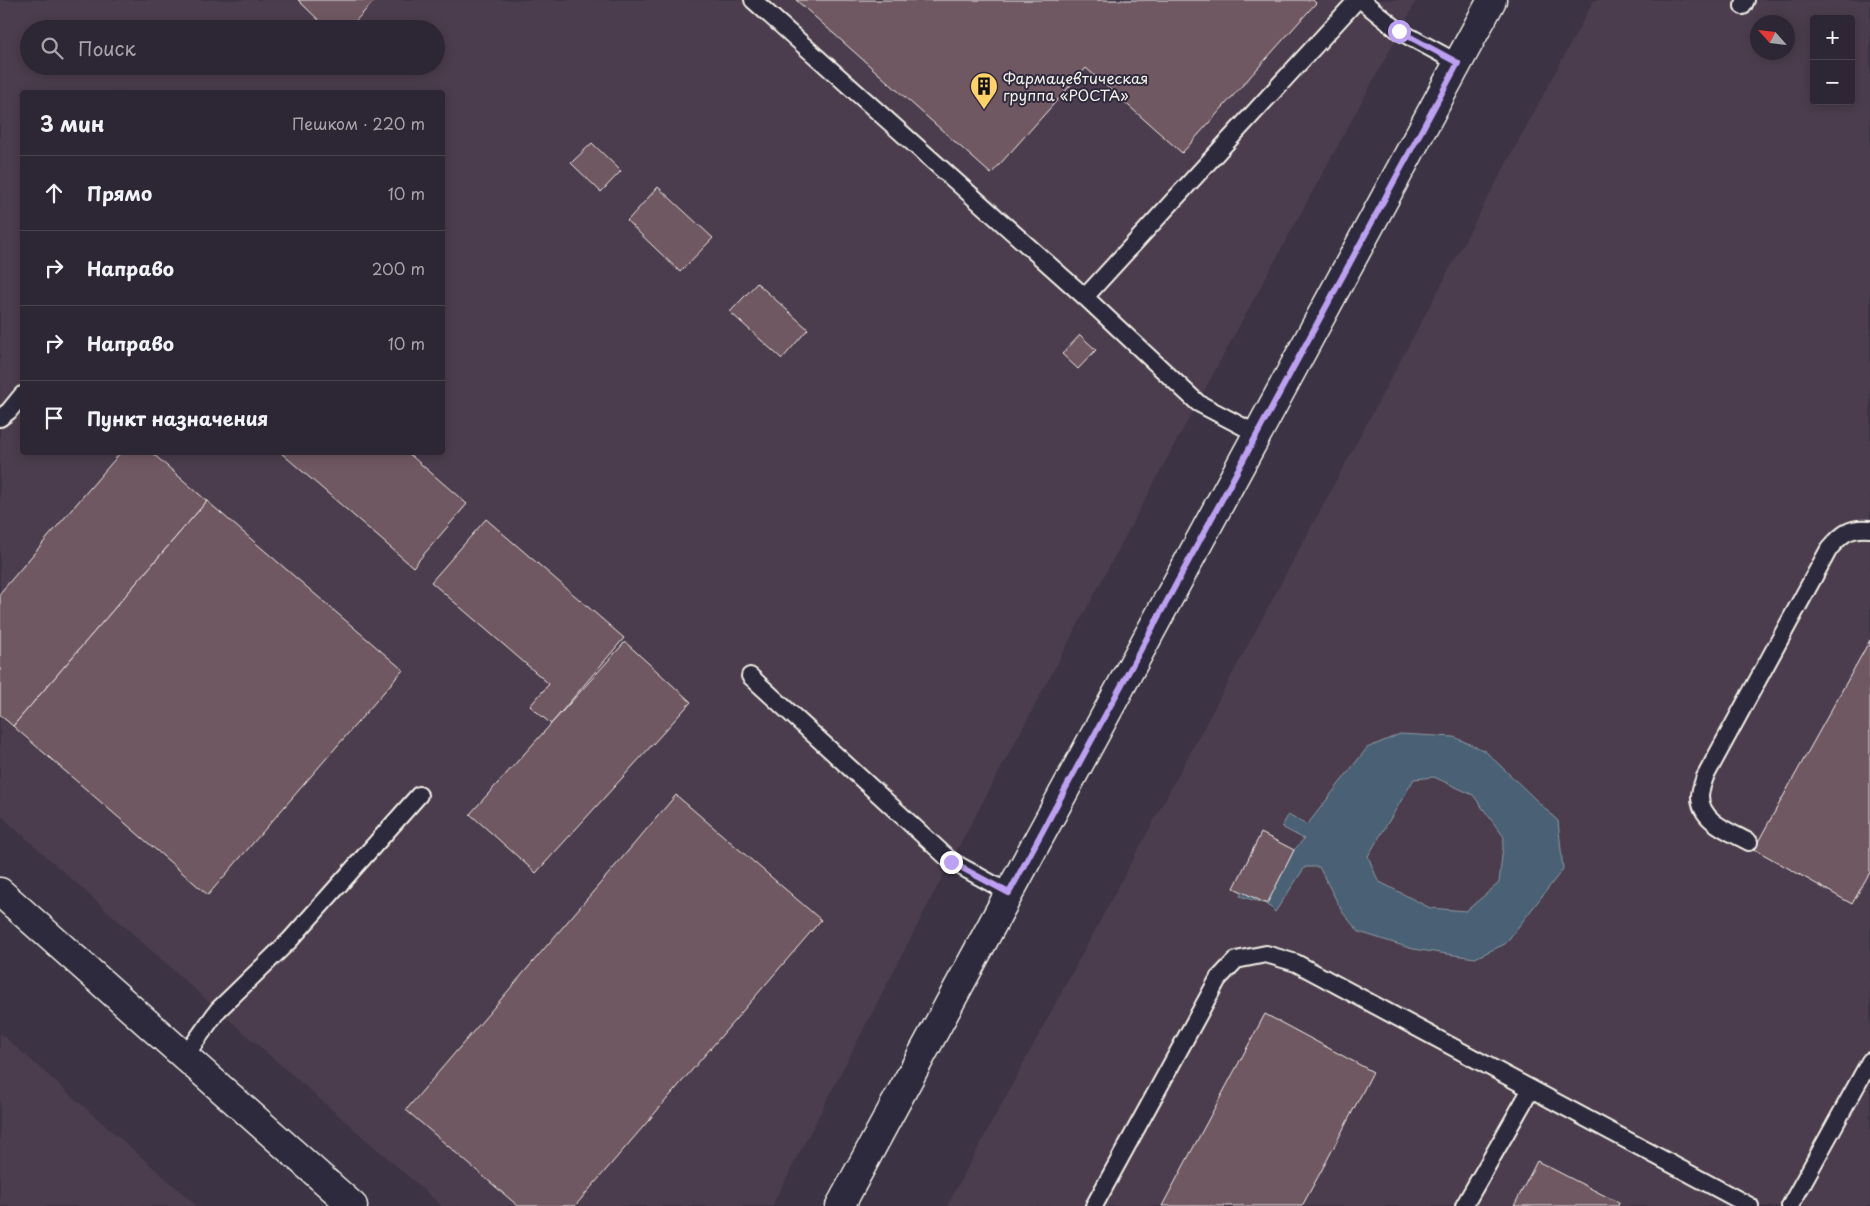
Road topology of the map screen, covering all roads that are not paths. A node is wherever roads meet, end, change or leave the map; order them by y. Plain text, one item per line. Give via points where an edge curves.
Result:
1 (753, 0) edge
2 (1359, 0) edge
3 (1492, 0) edge
4 (1458, 63) junction
5 (1085, 296) junction
6 (20, 397) edge
7 (0, 418) edge
8 (1258, 434) junction
9 (1870, 529) edge
10 (750, 676) dead end
11 (419, 795) dead end
12 (1750, 842) dead end
13 (0, 892) edge
14 (1009, 893) junction
15 (185, 1056) junction
16 (1870, 1061) edge
17 (1531, 1089) junction
18 (353, 1206) edge
19 (840, 1206) edge
20 (1094, 1206) edge
21 (1464, 1206) edge
22 (1750, 1206) edge
23 (1790, 1206) edge

1 - 5 lane
2 - 4 lane via 1399,31
2 - 5 lane
3 - 4 street
4 - 8 street
5 - 8 lane via 1198,403
6 - 7 lane
8 - 14 street
9 - 12 lane via 1843,533 1829,549 1704,777 1700,796 1704,812 1716,824
10 - 14 lane via 951,862
11 - 15 lane via 290,940 218,1010
13 - 15 street
14 - 19 street
15 - 18 street
16 - 23 lane
17 - 20 lane via 1296,963 1266,954 1236,960 1218,979
17 - 21 lane
17 - 22 lane

